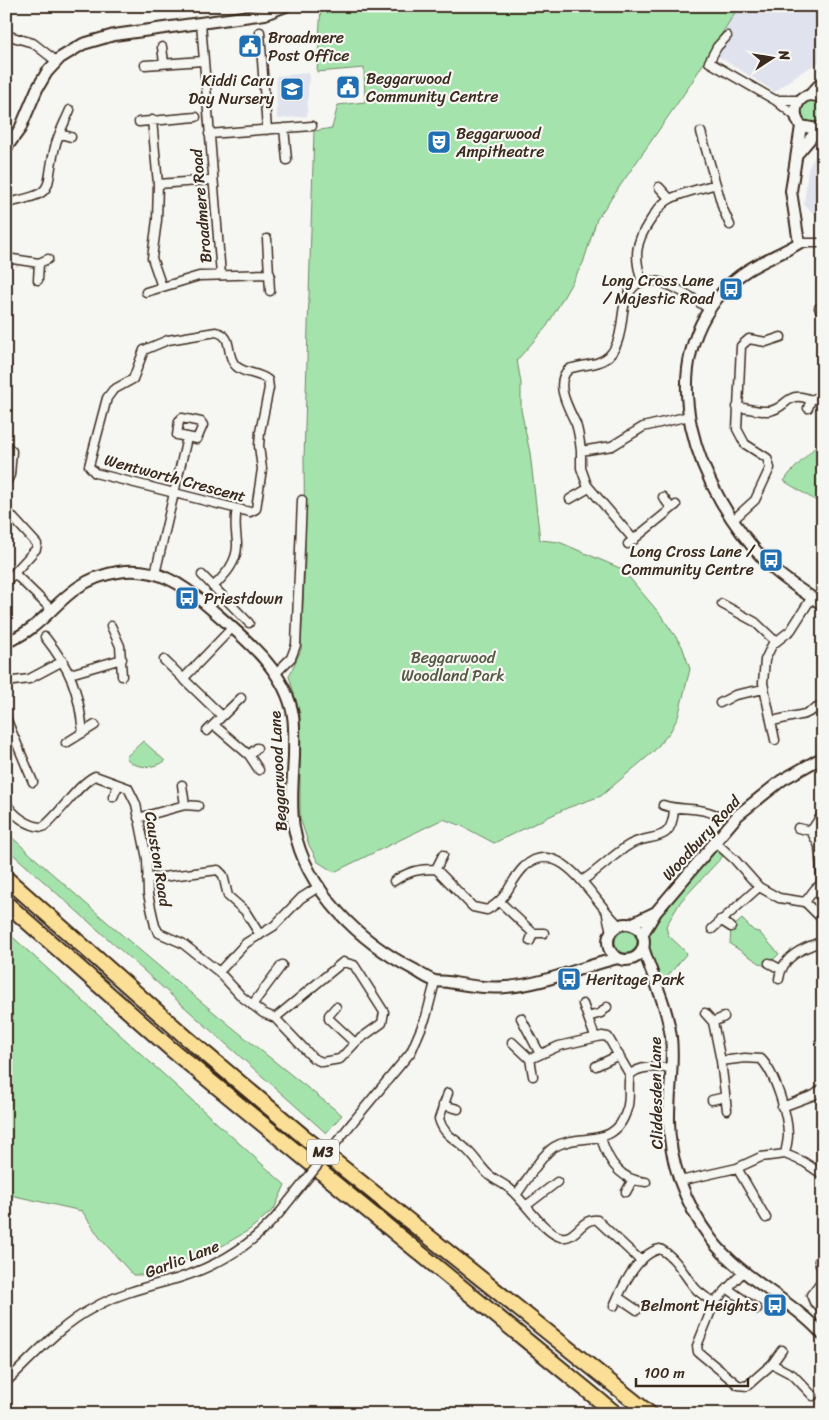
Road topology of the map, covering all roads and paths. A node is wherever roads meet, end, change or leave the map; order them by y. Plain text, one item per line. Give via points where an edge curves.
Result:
1 (286, 6) edge
2 (201, 23) junction
3 (260, 32) dead end
4 (6, 35) edge
5 (727, 36) dead end
6 (162, 47) dead end
7 (56, 61) junction
8 (203, 61) junction
9 (164, 63) junction
10 (145, 65) dead end
11 (823, 81) edge
12 (810, 95) junction
13 (823, 99) edge
14 (774, 100) junction
15 (799, 100) junction
16 (70, 110) dead end
17 (795, 116) junction
18 (196, 117) dead end
19 (152, 120) junction
20 (140, 122) dead end
21 (312, 126) dead end
22 (801, 126) junction
23 (820, 127) edge
24 (284, 128) junction
25 (267, 130) junction
26 (701, 132) dead end
27 (60, 134) junction
28 (209, 134) junction
29 (71, 137) dead end
30 (6, 148) edge
31 (797, 155) junction
32 (287, 160) dead end
33 (212, 180) junction
34 (158, 184) junction
35 (716, 184) junction
36 (659, 187) dead end
37 (670, 199) junction
38 (6, 203) edge
39 (730, 225) dead end
40 (267, 239) dead end
41 (799, 243) junction
42 (823, 243) edge
43 (6, 258) edge
44 (48, 259) dead end
45 (39, 263) junction
46 (270, 274) junction
47 (221, 275) junction
48 (38, 280) dead end
49 (642, 282) junction
50 (162, 286) junction
51 (270, 291) dead end
52 (146, 292) dead end
53 (709, 309) junction
54 (773, 330) dead end
55 (781, 337) dead end
56 (772, 339) junction
57 (823, 395) edge
58 (737, 407) junction
59 (689, 416) junction
60 (187, 438) dead end
61 (6, 446) edge
62 (581, 451) junction
63 (6, 483) edge
64 (589, 488) junction
65 (175, 492) junction
66 (663, 496) dead end
67 (570, 499) dead end
68 (302, 500) dead end
69 (237, 508) junction
70 (6, 510) edge
71 (733, 520) junction
72 (14, 573) junction
73 (155, 574) junction
74 (202, 576) dead end
75 (6, 582) edge
76 (213, 586) junction
77 (812, 597) junction
78 (722, 604) dead end
79 (823, 605) edge
80 (51, 609) junction
81 (249, 623) dead end
82 (111, 626) dead end
83 (232, 628) junction
84 (45, 637) dead end
85 (6, 642) edge
86 (776, 642) junction
87 (122, 658) junction
88 (164, 660) dead end
89 (62, 661) junction
90 (276, 673) junction
91 (70, 674) junction
92 (122, 676) dead end
93 (183, 679) junction
94 (6, 682) edge
95 (764, 689) junction
96 (241, 698) dead end
97 (720, 704) dead end
98 (823, 705) edge
99 (222, 716) junction
100 (6, 718) edge
101 (772, 721) junction
102 (95, 725) dead end
103 (214, 725) junction
104 (9, 731) edge
105 (207, 731) dead end
106 (83, 733) junction
107 (775, 740) dead end
108 (66, 743) dead end
109 (257, 748) dead end
110 (249, 755) junction
111 (823, 757) edge
112 (259, 770) dead end
113 (33, 782) dead end
114 (118, 786) junction
115 (182, 786) dead end
116 (113, 797) dead end
117 (6, 803) edge
118 (663, 805) dead end
119 (185, 806) junction
120 (198, 806) dead end
121 (674, 809) junction
122 (714, 814) dead end
123 (822, 816) dead end
124 (138, 818) junction
125 (798, 828) dead end
126 (811, 831) junction
127 (714, 841) junction
128 (443, 855) dead end
129 (436, 870) junction
130 (6, 878) edge
131 (147, 879) junction
132 (582, 880) junction
133 (394, 881) dead end
134 (822, 883) edge
135 (320, 886) junction
136 (759, 887) junction
137 (500, 902) junction
138 (805, 902) junction
139 (6, 903) edge
140 (656, 912) junction
141 (720, 920) junction
142 (823, 920) edge
143 (631, 924) junction
144 (731, 927) dead end
145 (615, 929) junction
146 (712, 929) dead end
147 (544, 933) dead end
148 (642, 934) junction
149 (260, 935) junction
150 (823, 941) edge
151 (608, 945) junction
152 (643, 947) junction
153 (623, 958) junction
154 (769, 963) dead end
155 (282, 965) dead end
156 (589, 965) junction
157 (780, 969) junction
158 (219, 972) junction
159 (652, 972) junction
160 (779, 979) dead end
161 (435, 982) junction
162 (583, 1004) dead end
163 (252, 1005) junction
164 (336, 1007) dead end
165 (607, 1007) dead end
166 (705, 1014) dead end
167 (588, 1017) junction
168 (724, 1017) dead end
169 (275, 1018) junction
170 (521, 1018) dead end
171 (712, 1022) junction
172 (595, 1037) junction
173 (512, 1042) dead end
174 (355, 1043) junction
175 (540, 1054) junction
176 (619, 1055) junction
177 (530, 1059) junction
178 (721, 1061) junction
179 (596, 1066) dead end
180 (672, 1068) junction
181 (630, 1075) junction
182 (533, 1076) dead end
183 (823, 1088) edge
184 (448, 1093) dead end
185 (725, 1097) junction
186 (712, 1100) dead end
187 (443, 1105) junction
188 (782, 1107) junction
189 (458, 1109) dead end
190 (727, 1110) dead end
191 (601, 1138) junction
192 (785, 1154) junction
193 (738, 1168) junction
194 (823, 1175) edge
195 (632, 1181) junction
196 (680, 1181) junction
197 (557, 1182) dead end
198 (646, 1182) dead end
199 (626, 1192) dead end
200 (516, 1195) junction
201 (758, 1201) junction
202 (749, 1204) dead end
203 (527, 1205) junction
204 (766, 1218) dead end
205 (810, 1259) dead end
206 (821, 1259) edge
207 (642, 1261) junction
208 (743, 1272) junction
209 (823, 1274) edge
210 (823, 1278) edge
211 (728, 1289) junction
212 (618, 1297) junction
213 (714, 1303) junction
214 (614, 1306) dead end
215 (823, 1309) edge
216 (637, 1310) dead end
217 (757, 1310) dead end
218 (823, 1334) edge
219 (782, 1350) dead end
220 (772, 1364) junction
221 (6, 1382) edge
222 (813, 1396) dead end
223 (616, 1414) edge
224 (650, 1414) edge

1 - 2 street via 265,14
2 - 7 street via 101,37
2 - 8 street, Broadmere Road
3 - 25 street
4 - 7 street via 33,43
5 - 14 street via 709,62
6 - 9 street
7 - 30 street via 42,80 20,129
8 - 9 street
8 - 28 street, Broadmere Road
9 - 10 street
11 - 12 street
12 - 13 street
12 - 15 street
14 - 15 street
14 - 17 street
15 - 17 street
16 - 27 street
17 - 22 street
18 - 19 street
19 - 20 street
19 - 34 street
21 - 24 street, Broadmere Road
22 - 23 street
22 - 31 street
23 - 31 street
24 - 25 street, Broadmere Road
24 - 32 street
25 - 28 street, Broadmere Road
26 - 35 street
27 - 29 street
27 - 38 street via 46,188 35,197
28 - 33 street, Broadmere Road
31 - 41 street via 790,191
33 - 34 street
33 - 47 street, Broadmere Road
34 - 50 street via 158,220 152,258
35 - 37 street
35 - 39 street via 720,210
36 - 37 street
37 - 49 street via 657,210 637,244 636,259
40 - 46 street
41 - 42 street
41 - 53 street via 744,272
43 - 45 street
44 - 45 street
45 - 48 street
46 - 47 street
46 - 51 street
47 - 50 street via 199,276
49 - 53 street via 662,281
49 - 62 street via 627,297 619,335 610,356 600,362 569,369 563,378 564,394
50 - 52 street
53 - 59 street via 690,354 686,386
54 - 56 street
55 - 56 street
56 - 58 street via 766,342 749,340 741,346
57 - 58 street via 810,404 802,397 792,397 768,411
58 - 71 street via 736,424 740,438 767,458 770,468 755,500
59 - 62 street via 643,427 612,446
59 - 71 street via 705,468
60 - 65 street
61 - 63 street via 12,451
62 - 64 street via 582,473
64 - 66 street via 631,542 674,506
64 - 67 street
65 - 69 street, Wentworth Crescent
65 - 69 street, Wentworth Crescent via 95,473 89,466 107,398 113,390 133,379 141,356 151,345 216,332 227,338 235,365 268,380 269,388 260,432 262,469 256,509 250,512
65 - 73 street
68 - 90 street via 296,645 291,658
69 - 76 street via 234,561
70 - 72 street via 37,544
71 - 77 street via 769,565
72 - 75 street
72 - 80 street
73 - 80 street, Beggarwood Lane via 123,572 102,576 79,586
73 - 83 street, Beggarwood Lane via 186,587
74 - 76 street
76 - 81 street
77 - 79 street
77 - 86 street via 792,630
78 - 86 street via 755,622
80 - 85 street, Beggarwood Lane via 29,631
82 - 87 street
83 - 90 street, Beggarwood Lane
83 - 93 street
84 - 89 street
86 - 95 street via 765,660
87 - 91 street
87 - 92 street
88 - 93 street
89 - 91 street
89 - 94 street via 30,679
90 - 135 street, Beggarwood Lane via 287,694 293,716 292,808 295,830 301,851
91 - 106 street via 80,701
93 - 99 street
95 - 97 street via 735,695
95 - 101 street
96 - 99 street
98 - 101 street via 805,714
99 - 103 street
100 - 104 street
101 - 107 street
102 - 106 street
103 - 105 street
103 - 110 street
104 - 113 street
106 - 108 street
109 - 110 street
110 - 112 street
111 - 127 street, Woodbury Road via 761,796
114 - 116 street
114 - 117 street, Causton Road via 95,776 87,780 43,827 19,818
114 - 124 street, Causton Road via 128,788 133,795
115 - 119 street
118 - 121 street
119 - 120 street
119 - 124 street
121 - 122 street via 702,809
121 - 132 street via 669,830 660,837 633,843
123 - 126 street
124 - 131 street, Causton Road via 147,859
125 - 126 street
126 - 134 street via 819,846
127 - 136 street
127 - 140 street, Woodbury Road
128 - 129 street
129 - 133 street via 409,871
129 - 137 street via 474,908 487,910
130 - 224 highway, M3 via 296,1130
131 - 149 street via 218,870 223,875 228,896 245,911
131 - 158 street, Causton Road via 159,933 182,943
132 - 137 street via 549,857 538,857 523,868
132 - 145 street
134 - 138 street
135 - 149 street
135 - 161 street, Beggarwood Lane via 348,922 372,945
136 - 138 street via 780,898
136 - 141 street
137 - 147 street via 532,937
138 - 142 street
139 - 223 highway, M3 via 171,1049
140 - 143 street, Woodbury Road
140 - 148 street, Woodbury Road
141 - 144 street
141 - 146 street
143 - 145 street
143 - 148 street
145 - 151 street
148 - 152 street
149 - 158 street via 246,943
150 - 157 street via 800,950
151 - 153 street
151 - 156 street, Beggarwood Lane
152 - 153 street via 638,955
152 - 159 street, Cliddesden Lane
153 - 156 street, Beggarwood Lane
153 - 159 street
154 - 157 street
155 - 163 street
156 - 161 street, Beggarwood Lane via 552,979 516,986
157 - 160 street
158 - 163 street
159 - 180 street, Cliddesden Lane via 667,1015
161 - 221 street, Garlic Lane, bridge via 426,1017 411,1052 255,1238 225,1259 182,1277 120,1296 82,1314
162 - 167 street
163 - 169 street
164 - 174 street via 329,1019
165 - 167 street
166 - 171 street
167 - 172 street
168 - 171 street
169 - 174 street via 313,1058 322,1062 340,1059
169 - 174 street via 338,965 348,962 354,964 384,1012 382,1023
170 - 175 street
171 - 178 street
172 - 175 street
172 - 176 street via 608,1037
173 - 177 street
175 - 177 street
176 - 179 street
176 - 181 street
177 - 182 street
178 - 185 street
178 - 188 street via 761,1059 770,1067
180 - 181 street via 644,1068
180 - 196 street, Cliddesden Lane via 669,1126
181 - 191 street via 630,1096 625,1116 614,1131
183 - 188 street via 814,1095
184 - 187 street
185 - 186 street
185 - 190 street
187 - 189 street
187 - 200 street via 439,1119 446,1134 471,1154 488,1174
188 - 192 street via 788,1137
191 - 195 street via 608,1160
191 - 200 street via 566,1142 554,1147
192 - 193 street via 761,1157
192 - 194 street
193 - 196 street
193 - 201 street
195 - 198 street
195 - 199 street
196 - 208 street, Cliddesden Lane via 711,1238
197 - 203 street
200 - 203 street
201 - 202 street
201 - 204 street
203 - 207 street via 558,1237 570,1236 588,1220 597,1220
205 - 206 street
206 - 209 street
207 - 212 street via 622,1286
207 - 213 street via 656,1250 667,1253 697,1290
208 - 211 street
208 - 218 street, Cliddesden Lane via 799,1312
210 - 215 street via 811,1296
211 - 213 street
211 - 217 street
212 - 214 street
212 - 216 street
213 - 220 street via 697,1346 698,1352 738,1385 747,1386
219 - 220 street
220 - 222 street via 793,1375

